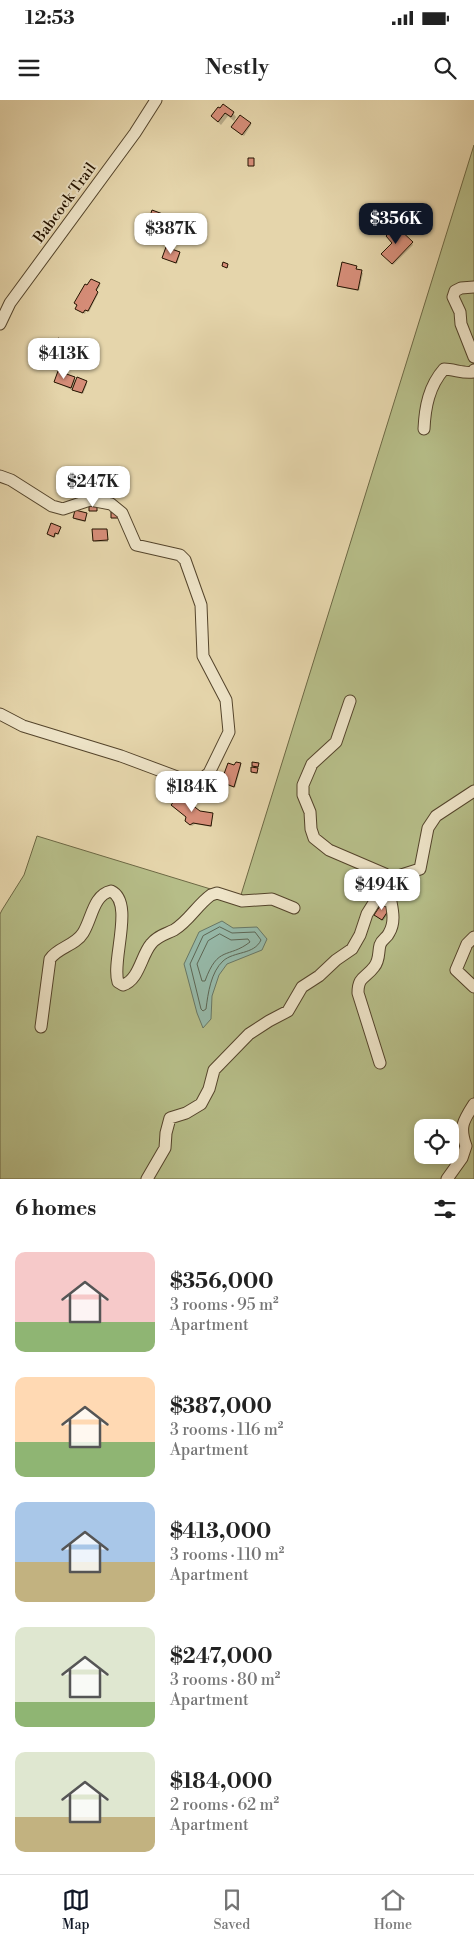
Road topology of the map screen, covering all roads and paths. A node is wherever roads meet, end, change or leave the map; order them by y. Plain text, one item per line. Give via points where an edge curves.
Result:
1 (156, 100) edge
2 (474, 287) edge
3 (0, 324) edge
4 (474, 357) edge
5 (474, 370) edge
6 (424, 429) dead end
7 (0, 476) edge
8 (350, 701) dead end
9 (0, 714) edge
10 (474, 790) edge
11 (390, 881) junction
12 (392, 902) junction
13 (294, 908) dead end
14 (474, 937) edge
15 (474, 988) edge
16 (41, 1027) dead end
17 (380, 1063) dead end
18 (474, 1104) edge
19 (147, 1179) edge
20 (448, 1179) edge

1 - 3 street, Babcock Trail via 136,133 10,303
2 - 4 street via 461,288 455,291 454,297
5 - 6 street via 467,373 444,369 430,393
7 - 9 street via 63,509 90,500 111,504 122,514 136,544 180,555 185,560 201,605 203,656 226,700 229,732 209,773 196,784 121,756 23,726
8 - 11 street via 336,742 312,764 303,785 303,795 310,812 314,838 329,850 385,874
10 - 11 street via 436,816 428,828 420,869 395,876
11 - 12 street
12 - 17 street via 393,925 382,940 374,968 358,984
12 - 19 street via 377,898 352,949 302,987 288,1011 249,1034 214,1070 201,1104 170,1118 165,1148
13 - 16 street via 272,899 242,901 211,895 185,922 154,940 134,978 123,985 118,982 116,974 121,937 120,903 115,893 106,892 98,899 82,936 50,960
14 - 15 street via 467,944 456,970
18 - 20 street via 462,1126 466,1146 462,1158

